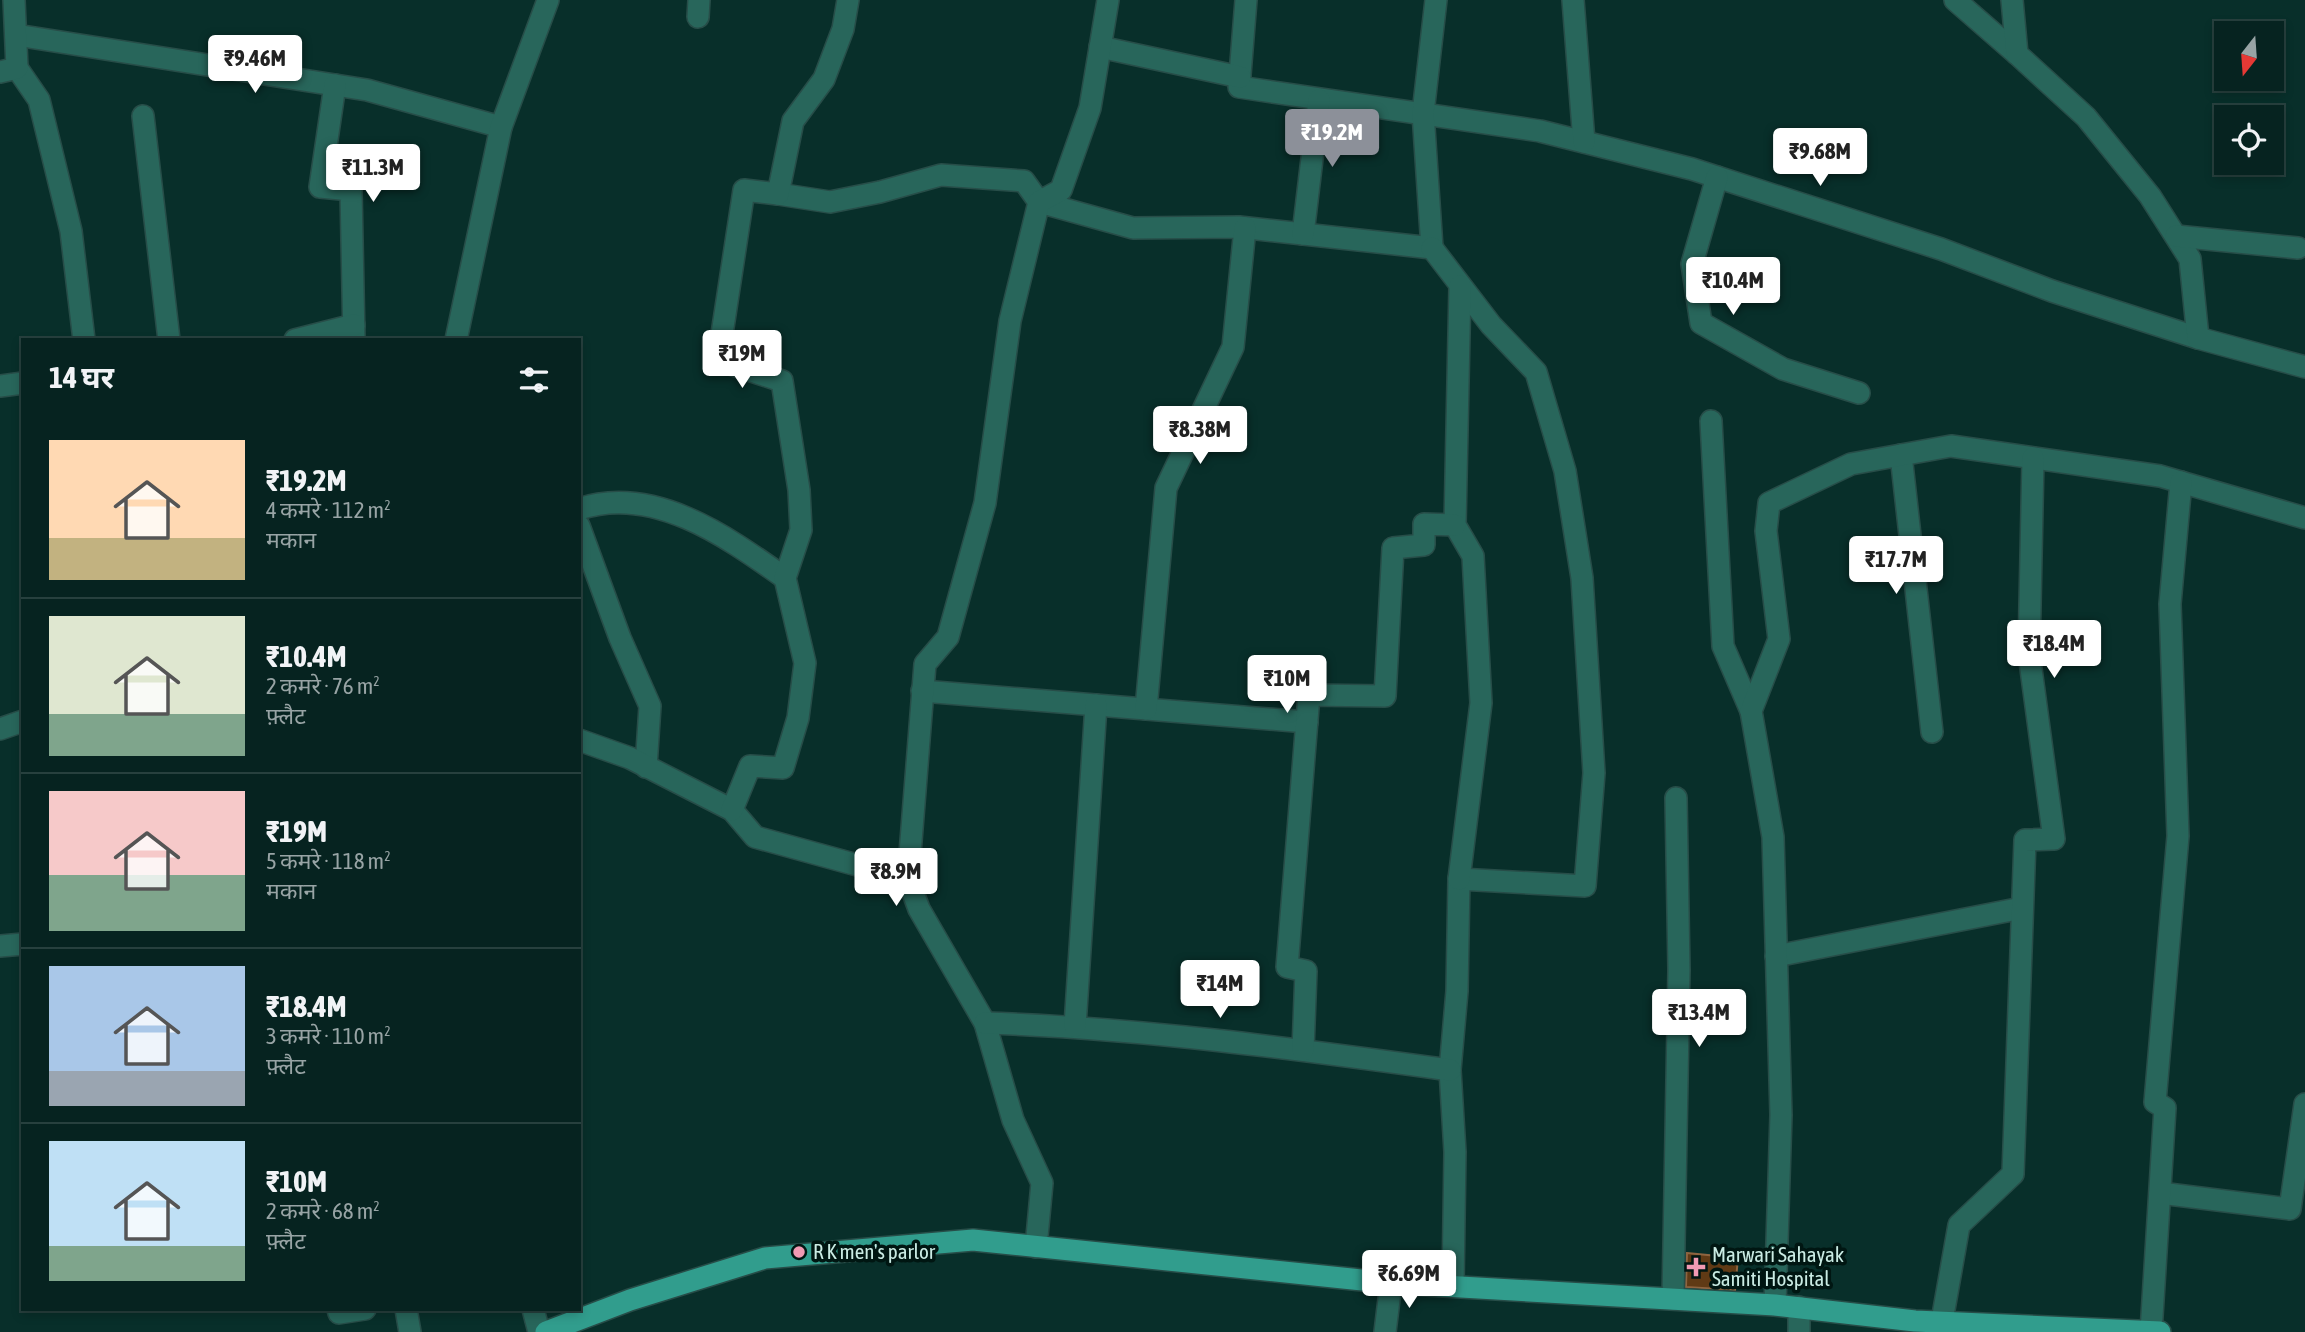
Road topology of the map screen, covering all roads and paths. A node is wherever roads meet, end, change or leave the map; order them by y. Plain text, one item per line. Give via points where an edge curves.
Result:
1 (15, 0) edge
2 (548, 0) edge
3 (848, 0) edge
4 (1108, 0) edge
5 (1246, 0) edge
6 (1436, 0) edge
7 (1573, 0) edge
8 (1955, 0) edge
9 (2012, 0) edge
10 (16, 35) junction
11 (1100, 47) junction
12 (2017, 54) junction
13 (9, 70) edge
14 (1240, 77) junction
15 (335, 85) junction
16 (1319, 100) junction
17 (1423, 113) junction
18 (143, 116) dead end
19 (501, 127) junction
20 (1584, 142) junction
21 (1717, 177) junction
22 (778, 194) junction
23 (1038, 202) junction
24 (1245, 228) junction
25 (1303, 234) junction
26 (2176, 236) junction
27 (1432, 248) junction
28 (2298, 248) dead end
29 (1460, 286) junction
30 (354, 332) edge
31 (84, 338) edge
32 (169, 338) edge
33 (310, 338) edge
34 (456, 338) edge
35 (2198, 338) junction
36 (2305, 367) edge
37 (21, 383) edge
38 (0, 386) edge
39 (1859, 393) dead end
40 (1711, 421) dead end
41 (1902, 455) junction
42 (2033, 458) junction
43 (2182, 482) junction
44 (581, 508) edge
45 (2305, 518) edge
46 (1455, 525) junction
47 (581, 531) edge
48 (785, 578) junction
49 (922, 691) junction
50 (1096, 705) junction
51 (1146, 709) junction
52 (1751, 711) junction
53 (21, 722) edge
54 (1307, 722) junction
55 (0, 729) edge
56 (1932, 732) dead end
57 (581, 741) edge
58 (646, 766) junction
59 (1676, 798) dead end
60 (732, 810) junction
61 (908, 878) junction
62 (1459, 879) junction
63 (2022, 908) junction
64 (21, 944) edge
65 (0, 946) edge
66 (1776, 956) junction
67 (985, 1023) junction
68 (1075, 1026) junction
69 (1303, 1050) junction
70 (1450, 1070) junction
71 (2305, 1107) edge
72 (2160, 1193) junction
73 (1036, 1247) junction
74 (1391, 1283) junction
75 (1453, 1285) junction
76 (1672, 1299) junction
77 (1775, 1305) junction
78 (1799, 1307) junction
79 (406, 1311) edge
80 (534, 1311) edge
81 (1941, 1327) edge
82 (410, 1332) edge
83 (539, 1332) edge
84 (546, 1332) edge
85 (1385, 1332) edge
86 (1798, 1332) edge
87 (2151, 1332) edge
88 (2161, 1332) edge

1 - 10 street
2 - 19 street
3 - 22 street via 843,29 824,79 793,121
4 - 11 street
5 - 14 street
6 - 17 street
7 - 20 street
8 - 12 street
9 - 12 street
10 - 13 street
10 - 15 street
11 - 14 street
11 - 23 street via 1090,108 1060,190
12 - 26 street via 2086,117
13 - 31 street via 39,100 71,231
14 - 16 street via 1239,87
15 - 19 street
15 - 30 street via 320,187 351,190
16 - 17 street
16 - 25 street
17 - 20 street
17 - 27 street
18 - 32 street
19 - 34 street
20 - 21 street
21 - 35 street
21 - 39 street via 1692,264 1701,323 1783,369
22 - 23 street via 830,202 941,175 1024,181
22 - 48 street via 744,190 718,360 782,381 801,530
23 - 24 street via 1133,229
23 - 49 street via 1010,321 985,503 948,637 925,664
24 - 25 street
24 - 51 street via 1233,347 1166,488
25 - 27 street
26 - 28 street
26 - 35 street via 2190,259
27 - 29 street
29 - 46 street
29 - 62 street via 1536,372 1565,471 1582,578 1594,773 1585,886
30 - 33 street
35 - 36 street
37 - 38 street
40 - 52 street via 1723,646
41 - 42 street via 1951,446
41 - 52 street via 1851,464 1769,503 1766,531 1779,639
41 - 56 street
42 - 43 street
42 - 63 street via 2029,654 2054,839 2025,841
43 - 45 street
43 - 72 street via 2170,604 2178,836 2155,1102 2165,1108
44 - 48 street via 635,503 704,524
46 - 54 street via 1424,524 1424,545 1394,548 1385,696 1309,695
46 - 62 street via 1473,556 1481,703
47 - 58 street via 650,706
48 - 60 street via 805,663 798,718 783,768 750,766
49 - 50 street
49 - 61 street
50 - 51 street
50 - 68 street
51 - 54 street
52 - 66 street via 1773,837
53 - 55 street
54 - 69 street via 1287,967 1306,971
57 - 58 street
58 - 60 street
59 - 76 street via 1679,970
60 - 61 street via 755,837
61 - 67 street via 919,909
62 - 70 street
63 - 66 street
63 - 81 street via 2013,1174 1959,1225
64 - 65 street
66 - 77 street via 1781,1115
67 - 68 street
67 - 73 street via 1013,1120 1042,1183
68 - 69 street
69 - 70 street
70 - 75 street via 1455,1153
71 - 72 street via 2290,1209
72 - 87 street
73 - 74 main road
73 - 84 main road via 973,1240 765,1258
74 - 75 main road
74 - 85 street
75 - 76 main road
76 - 77 main road
77 - 78 main road
78 - 81 main road
78 - 86 street
79 - 82 street
80 - 83 street
81 - 87 main road
87 - 88 main road

